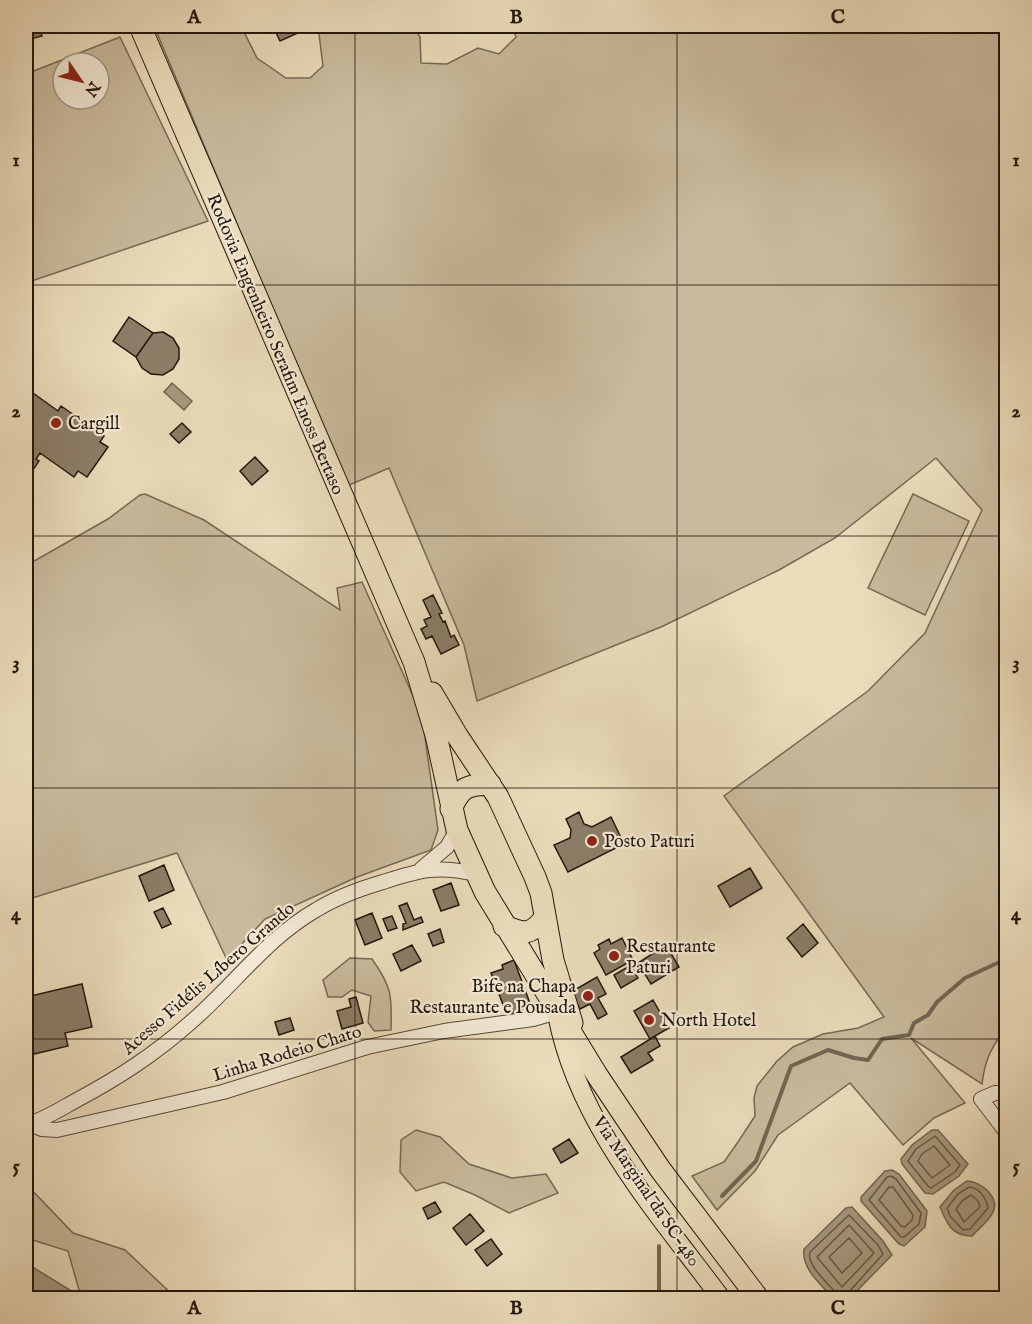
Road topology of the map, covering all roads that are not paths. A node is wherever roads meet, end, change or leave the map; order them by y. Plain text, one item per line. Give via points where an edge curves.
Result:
1 (140, 26) edge
2 (414, 662) junction
3 (490, 784) junction
4 (451, 809) junction
5 (457, 830) junction
6 (419, 870) junction
7 (476, 874) junction
8 (545, 918) junction
9 (504, 926) junction
10 (557, 1012) junction
11 (578, 1042) junction
12 (1006, 1093) edge
13 (28, 1124) edge
14 (1006, 1132) edge
15 (721, 1299) edge
16 (758, 1299) edge

1 - 2 highway, Rodovia Engenheiro Serafim Enoss Bertaso
2 - 3 highway, Rodovia Engenheiro Serafim Enoss Bertaso
2 - 4 highway, Rodovia Engenheiro Serafim Enoss Bertaso via 436,735
3 - 4 highway via 466,787
3 - 8 highway, Rodovia Engenheiro Serafim Enoss Bertaso via 535,877
4 - 5 highway, Rodovia Engenheiro Serafim Enoss Bertaso
5 - 6 street, Acesso Fidélis Líbero Grando via 447,848
5 - 7 highway, Rodovia Engenheiro Serafim Enoss Bertaso
6 - 7 street, Acesso Fidélis Líbero Grando via 441,868
6 - 13 street, Acesso Fidélis Líbero Grando via 347,893 314,910 267,947 153,1054 120,1077
7 - 9 highway, Rodovia Engenheiro Serafim Enoss Bertaso
8 - 9 highway via 529,932
8 - 11 highway, Rodovia Engenheiro Serafim Enoss Bertaso via 553,960
9 - 10 highway, Rodovia Engenheiro Serafim Enoss Bertaso
10 - 11 highway, Rodovia Engenheiro Serafim Enoss Bertaso
10 - 13 street, Linha Rodeio Chato via 367,1047 223,1092 57,1130
10 - 15 main road, Via Marginal da SC-480 via 571,1066 595,1119
11 - 16 highway, Rodovia Engenheiro Serafim Enoss Bertaso via 660,1169
12 - 14 street via 981,1099

